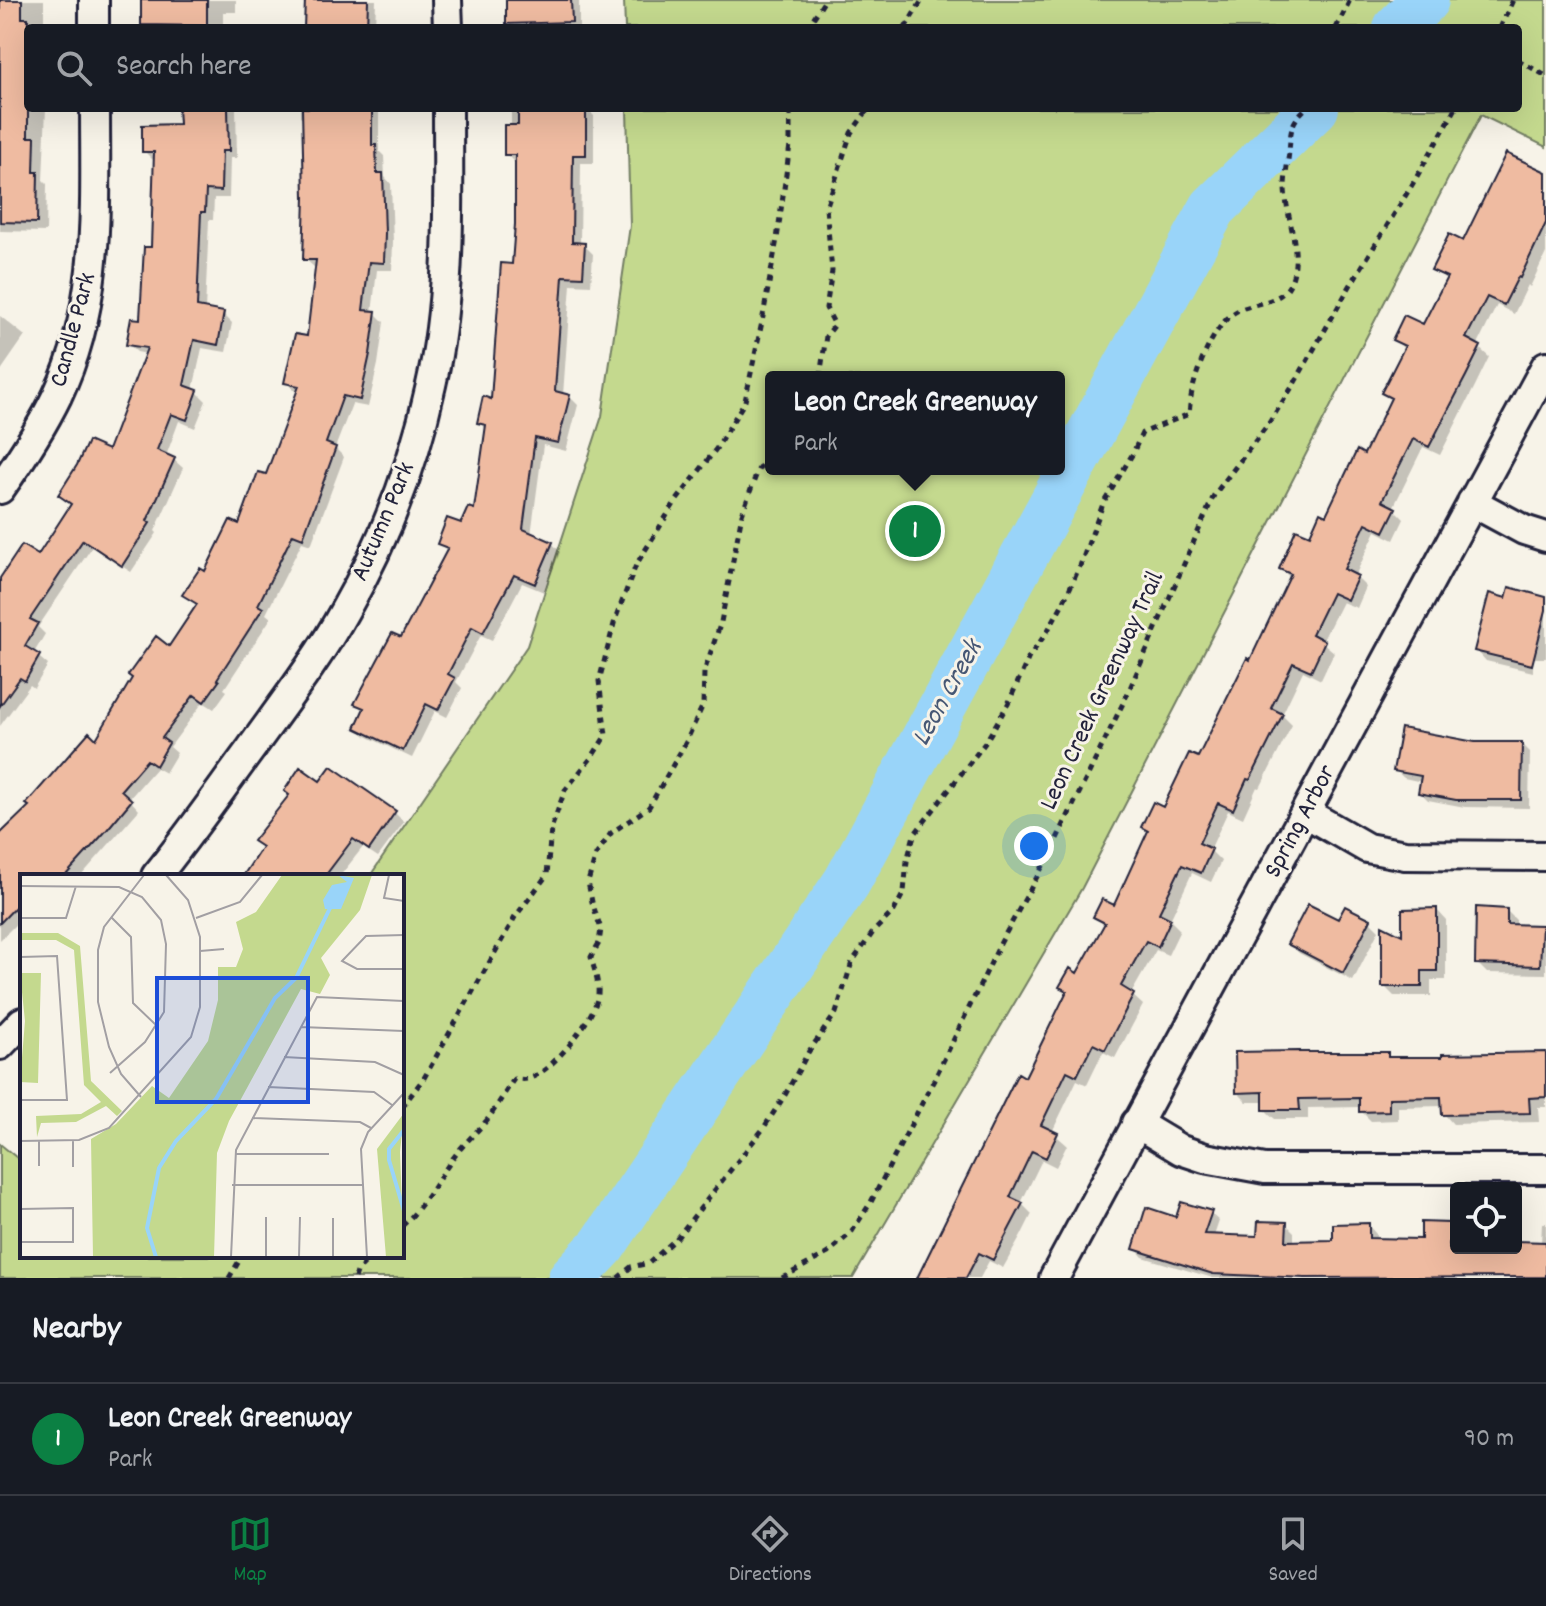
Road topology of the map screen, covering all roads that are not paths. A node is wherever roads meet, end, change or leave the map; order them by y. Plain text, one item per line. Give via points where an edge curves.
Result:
1 (94, 0) edge
2 (447, 0) edge
3 (94, 24) edge
4 (448, 24) edge
5 (95, 112) edge
6 (448, 112) edge
7 (1546, 366) edge
8 (0, 489) edge
9 (1472, 502) junction
10 (1546, 537) edge
11 (1306, 813) junction
12 (1546, 856) edge
13 (158, 874) edge
14 (20, 1024) edge
15 (0, 1045) edge
16 (1136, 1123) junction
17 (1546, 1169) edge
18 (1054, 1278) edge

1 - 3 street
2 - 4 street
5 - 8 street, Candle Park via 93,264 86,308 59,392
6 - 13 street, Autumn Park via 444,303 432,383 411,462 382,538 345,611
7 - 9 street, Spring Arbor
9 - 10 street
9 - 11 street, Spring Arbor
11 - 12 street via 1367,848 1405,855
11 - 16 street, Spring Arbor
14 - 15 street
16 - 17 street via 1181,1150 1265,1169
16 - 18 street, Spring Arbor

